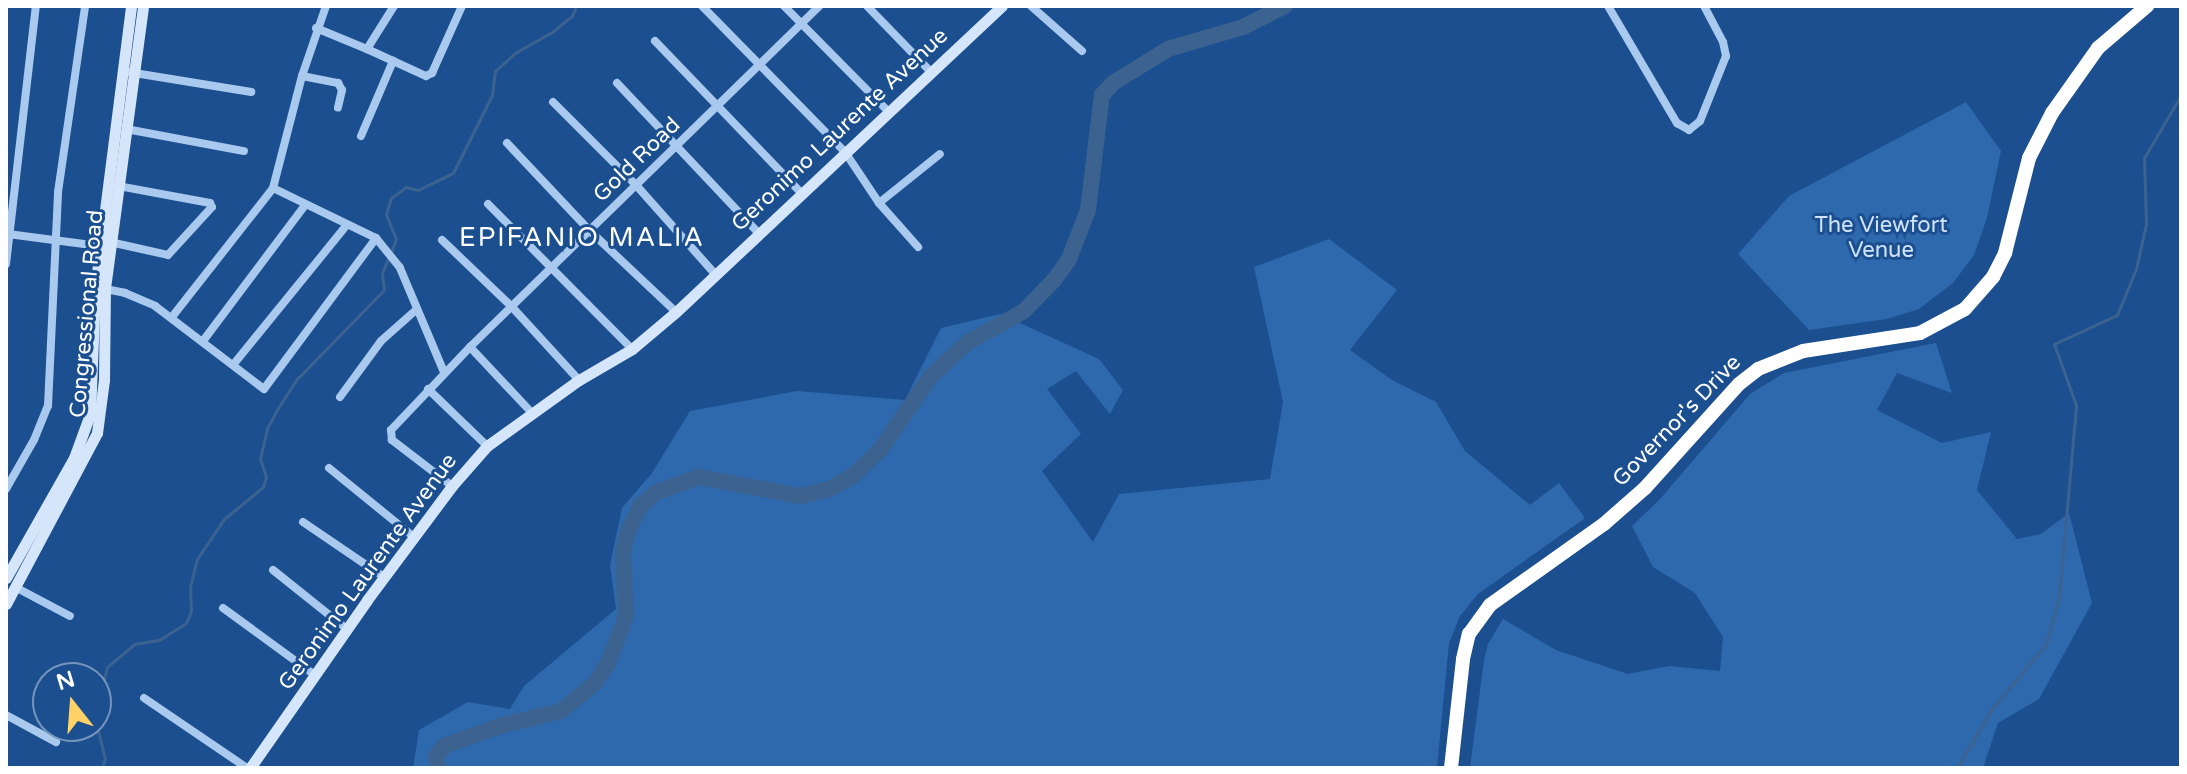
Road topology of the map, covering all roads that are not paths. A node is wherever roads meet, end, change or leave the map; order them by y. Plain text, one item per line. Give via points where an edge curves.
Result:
1 (36, 6) edge
2 (85, 6) edge
3 (131, 6) edge
4 (143, 6) edge
5 (326, 6) edge
6 (397, 6) edge
7 (462, 6) edge
8 (702, 6) edge
9 (784, 6) edge
10 (820, 6) edge
11 (867, 6) edge
12 (1002, 6) edge
13 (1031, 6) edge
14 (1608, 6) edge
15 (1704, 6) edge
16 (2147, 6) edge
17 (802, 25) junction
18 (316, 28) junction
19 (655, 41) dead end
20 (367, 49) junction
21 (1082, 51) dead end
22 (393, 61) junction
23 (761, 65) junction
24 (930, 71) junction
25 (128, 72) junction
26 (302, 76) junction
27 (617, 83) dead end
28 (251, 92) dead end
29 (553, 102) dead end
30 (719, 107) junction
31 (338, 108) dead end
32 (888, 111) junction
33 (126, 129) junction
34 (361, 136) dead end
35 (507, 143) dead end
36 (677, 146) junction
37 (244, 151) dead end
38 (845, 152) junction
39 (940, 154) dead end
40 (636, 185) junction
41 (118, 186) junction
42 (273, 188) junction
43 (802, 194) junction
44 (879, 203) junction
45 (488, 204) dead end
46 (305, 205) junction
47 (108, 222) junction
48 (346, 226) junction
49 (590, 231) junction
50 (8, 234) junction
51 (760, 235) junction
52 (376, 238) junction
53 (54, 240) junction
54 (442, 240) dead end
55 (104, 244) junction
56 (918, 247) dead end
57 (6, 264) edge
58 (553, 267) junction
59 (715, 274) junction
60 (100, 288) junction
61 (512, 307) junction
62 (417, 309) junction
63 (676, 312) junction
64 (172, 317) junction
65 (203, 341) junction
66 (470, 347) junction
67 (632, 349) junction
68 (233, 365) junction
69 (444, 372) junction
70 (579, 380) junction
71 (428, 389) junction
72 (340, 397) dead end
73 (531, 412) junction
74 (487, 446) junction
75 (329, 468) dead end
76 (452, 486) junction
77 (6, 489) edge
78 (303, 522) dead end
79 (414, 537) junction
80 (273, 570) dead end
81 (384, 577) junction
82 (6, 578) edge
83 (15, 587) junction
84 (6, 604) edge
85 (223, 608) dead end
86 (70, 616) dead end
87 (347, 629) junction
88 (315, 675) junction
89 (144, 698) dead end
90 (6, 715) edge
91 (32, 729) edge
92 (249, 768) edge
93 (1451, 768) edge

1 - 50 street
2 - 53 street
3 - 25 main road, Congressional Road
4 - 25 main road, Congressional Road
5 - 18 street
6 - 20 street
7 - 22 street via 430,75
8 - 23 street
9 - 17 street
10 - 17 street, Gold Road
11 - 24 street
12 - 24 main road, Geronimo Laurente Avenue
13 - 21 street
14 - 15 street via 1677,123 1689,130 1700,121 1726,56
16 - 93 highway, Governor's Drive via 2098,48 2052,113 2029,158 2005,253 1993,277 1965,309 1920,333 1803,351 1758,369 1645,488 1604,524 1490,605 1469,634 1463,659
17 - 23 street, Gold Road
17 - 32 street
18 - 20 street
18 - 26 street
19 - 30 street
20 - 22 street
22 - 34 street
23 - 30 street, Gold Road
23 - 38 street
24 - 32 main road, Geronimo Laurente Avenue
25 - 28 street
25 - 33 main road, Congressional Road
25 - 47 main road, Congressional Road
26 - 31 street via 338,83
26 - 42 street
27 - 36 street
29 - 40 street
30 - 36 street, Gold Road
30 - 43 street
32 - 38 main road, Geronimo Laurente Avenue
33 - 37 street
33 - 41 main road, Congressional Road
35 - 49 street
36 - 40 street, Gold Road
36 - 51 street
38 - 43 main road, Geronimo Laurente Avenue
38 - 44 street
39 - 44 street
40 - 49 street, Gold Road
40 - 59 street
41 - 47 main road, Congressional Road
41 - 55 street via 212,207 171,254
42 - 46 street
42 - 64 street
43 - 51 main road, Geronimo Laurente Avenue
44 - 56 street
45 - 58 street
46 - 48 street
46 - 65 street
47 - 55 main road, Congressional Road
48 - 52 street
48 - 68 street
49 - 58 street, Gold Road
49 - 63 street
50 - 53 street
50 - 57 street
51 - 59 main road, Geronimo Laurente Avenue
52 - 62 street via 400,268
52 - 68 street via 264,389
53 - 55 street
53 - 77 street via 48,406
54 - 61 street
55 - 60 main road, Congressional Road
58 - 61 street, Gold Road
58 - 67 street
59 - 63 main road, Geronimo Laurente Avenue
60 - 64 street via 125,293
60 - 82 main road, Congressional Road via 86,430
60 - 83 main road, Congressional Road via 104,380 97,433
61 - 66 street, Gold Road
61 - 70 street
62 - 69 street
62 - 72 street via 381,341
63 - 67 main road, Geronimo Laurente Avenue
64 - 65 street
65 - 68 street
66 - 69 street, Gold Road
66 - 73 street
67 - 70 main road, Geronimo Laurente Avenue
69 - 71 street, Gold Road
70 - 73 main road, Geronimo Laurente Avenue
71 - 74 street
71 - 76 street via 390,435
73 - 74 main road, Geronimo Laurente Avenue
74 - 76 main road, Geronimo Laurente Avenue
75 - 79 street
76 - 79 main road, Geronimo Laurente Avenue
78 - 81 street
79 - 81 main road, Geronimo Laurente Avenue
80 - 87 street
81 - 87 main road, Geronimo Laurente Avenue
83 - 84 main road, Congressional Road
83 - 86 street
85 - 88 street
87 - 88 main road, Geronimo Laurente Avenue
88 - 92 main road, Geronimo Laurente Avenue
89 - 92 street
90 - 91 street

